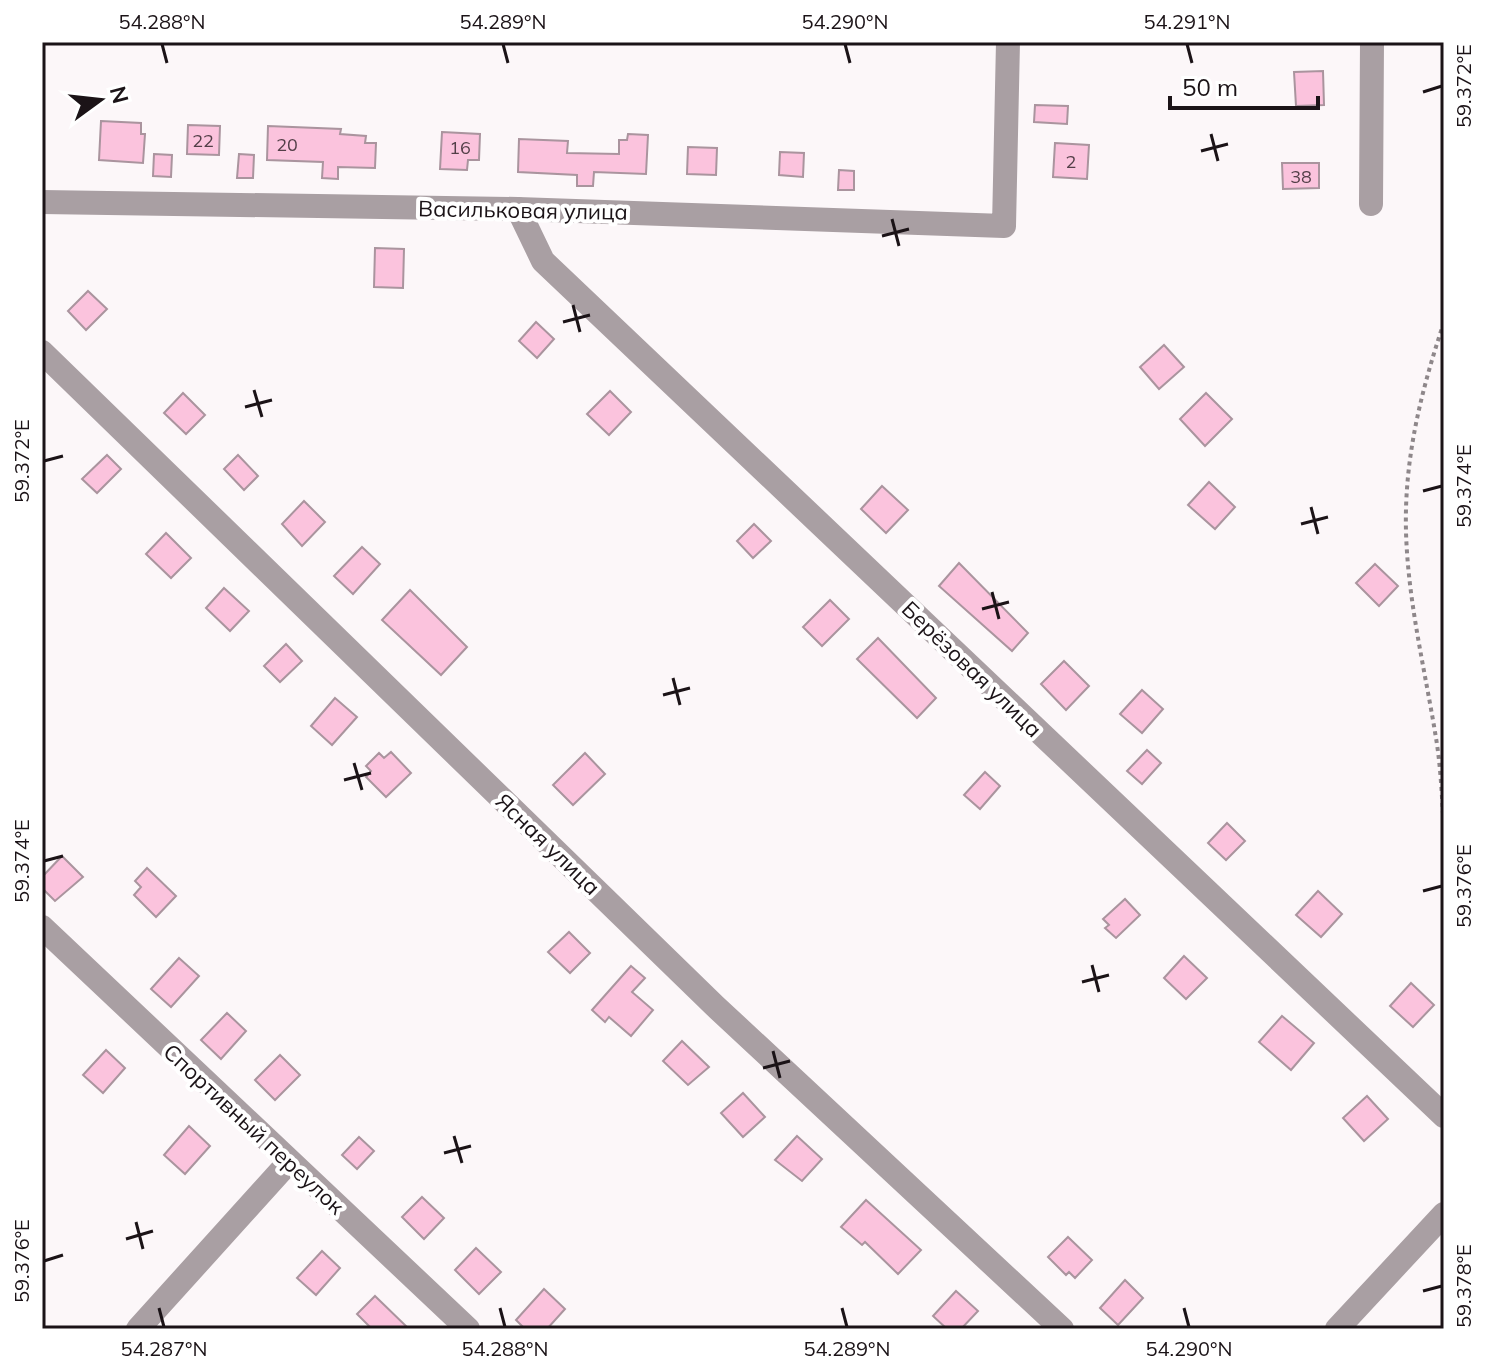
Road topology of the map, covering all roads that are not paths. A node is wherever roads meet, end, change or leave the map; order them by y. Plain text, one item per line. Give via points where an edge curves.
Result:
1 (1008, 42) edge
2 (1372, 42) edge
3 (42, 202) edge
4 (1371, 204) dead end
5 (518, 209) junction
6 (42, 352) edge
7 (42, 927) edge
8 (1444, 1116) edge
9 (288, 1163) junction
10 (1444, 1214) edge
11 (138, 1329) edge
12 (468, 1329) edge
13 (1062, 1329) edge
14 (1337, 1329) edge

1 - 5 street, Васильковая улица via 1004,226
2 - 4 street
3 - 5 street, Васильковая улица
5 - 8 street, Берёзовая улица via 543,261
6 - 13 street, Ясная улица via 715,1006
7 - 9 street, Спортивный переулок
9 - 11 street
9 - 12 street, Спортивный переулок
10 - 14 street

